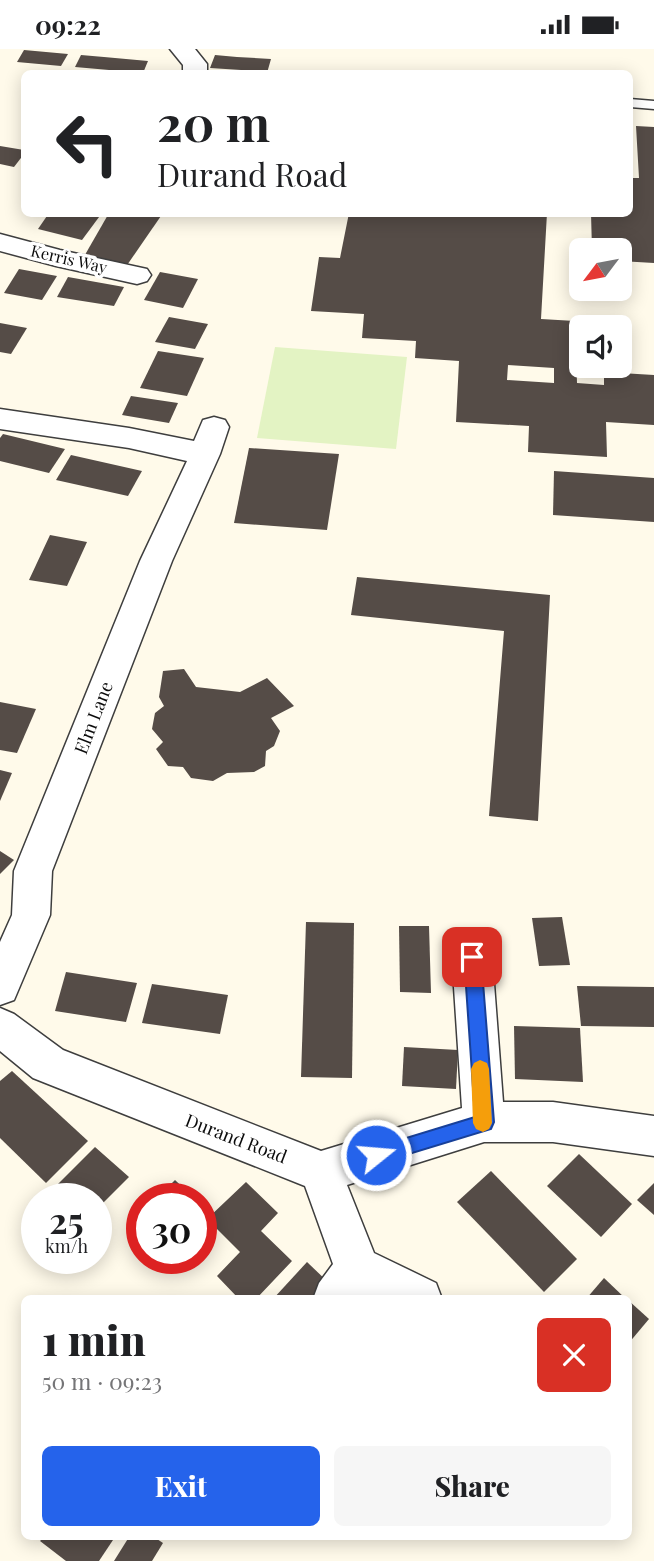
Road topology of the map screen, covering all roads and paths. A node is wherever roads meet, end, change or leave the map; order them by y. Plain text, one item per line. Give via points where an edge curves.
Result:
1 (182, 49) edge
2 (195, 70) edge
3 (633, 103) edge
4 (654, 105) edge
5 (0, 242) edge
6 (137, 275) dead end
7 (0, 419) edge
8 (472, 957) dead end
9 (0, 987) edge
10 (0, 1027) edge
11 (484, 1122) junction
12 (654, 1136) edge
13 (321, 1172) junction
14 (346, 1284) edge
15 (400, 1295) edge

1 - 2 street
3 - 4 lane
5 - 6 street, Kerris Way
7 - 9 street, Elm Lane via 129,438 209,440 33,871 31,915
8 - 11 street
10 - 13 street, Durand Road via 48,1064
11 - 12 street via 553,1122
11 - 13 street
13 - 14 street
14 - 15 street

